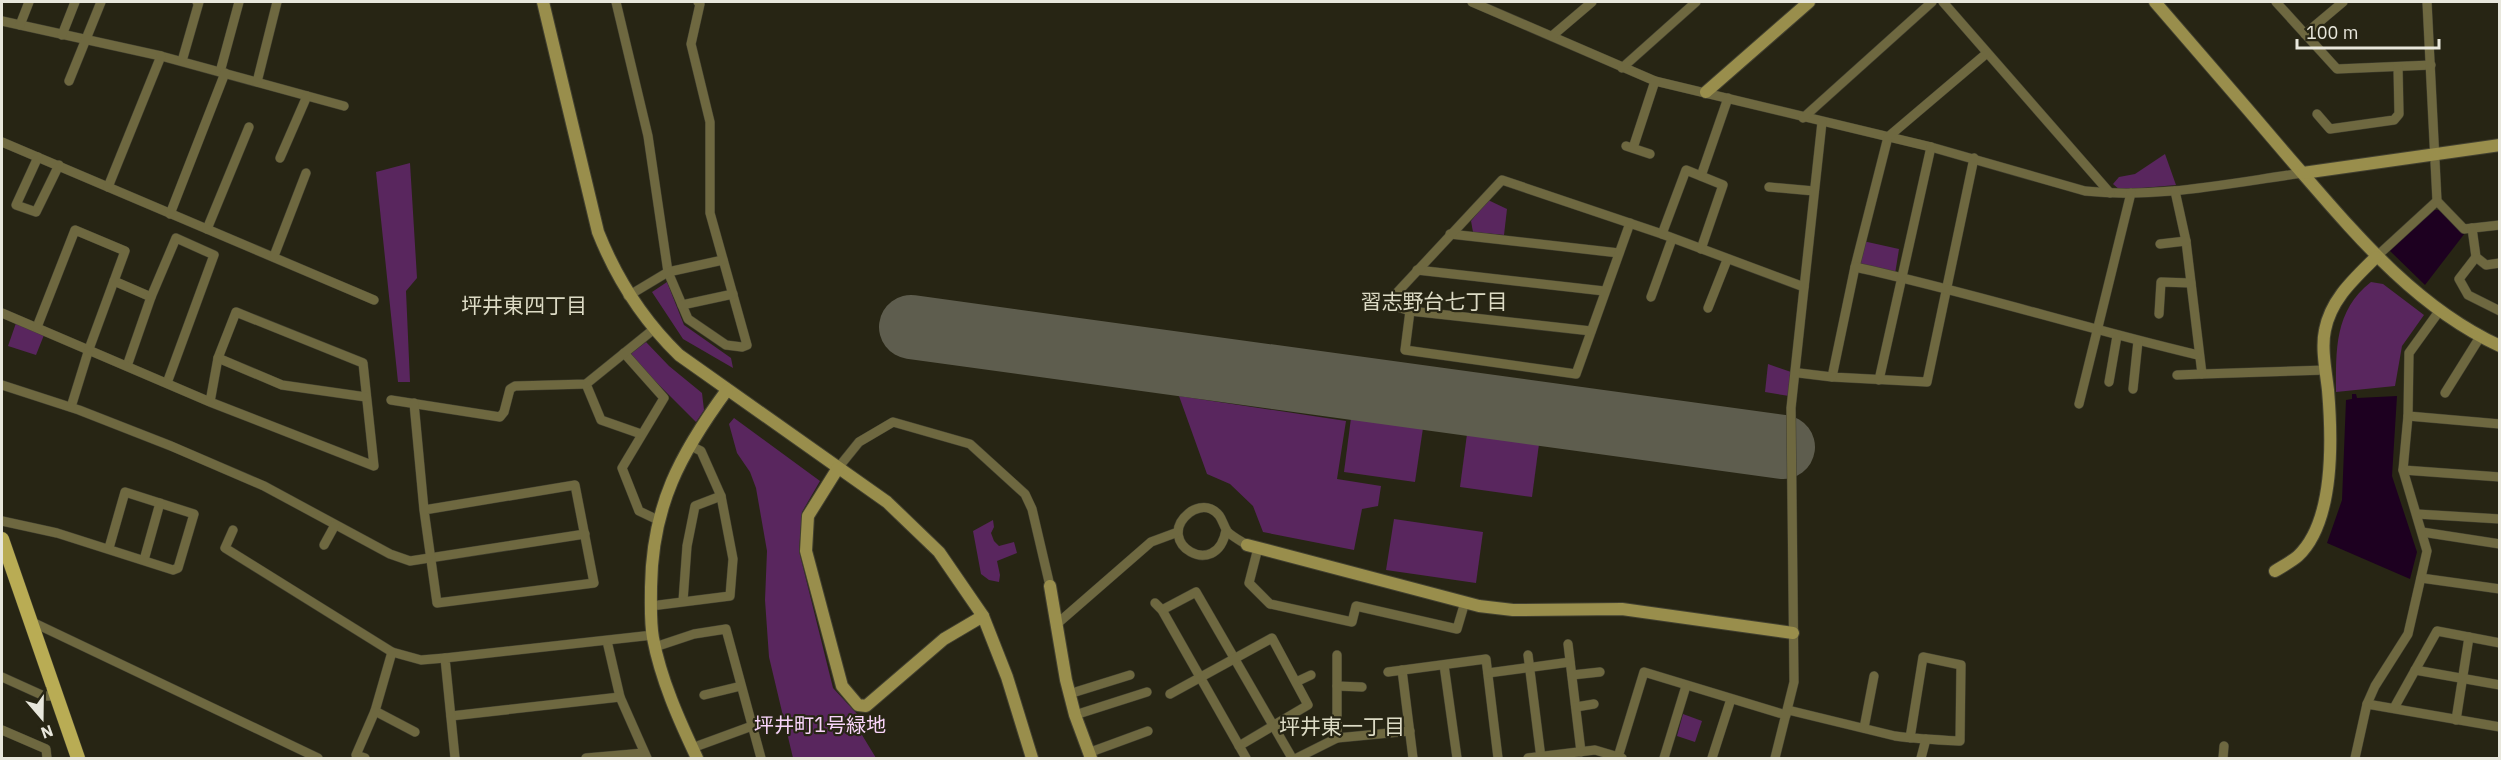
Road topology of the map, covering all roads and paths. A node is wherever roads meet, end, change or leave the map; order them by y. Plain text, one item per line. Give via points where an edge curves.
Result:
1 (29, 2) edge
2 (75, 2) edge
3 (100, 2) edge
4 (197, 2) edge
5 (239, 2) edge
6 (277, 2) edge
7 (543, 2) edge
8 (616, 2) edge
9 (698, 2) edge
10 (1592, 2) edge
11 (1696, 2) edge
12 (1809, 2) edge
13 (1932, 2) edge
14 (1943, 2) edge
15 (2155, 2) edge
16 (2276, 2) edge
17 (2343, 2) edge
18 (2427, 2) edge
19 (1479, 3) edge
20 (2, 21) edge
21 (20, 25) junction
22 (2305, 34) junction
23 (62, 35) junction
24 (1552, 36) junction
25 (86, 40) junction
26 (1987, 53) junction
27 (161, 56) junction
28 (182, 62) junction
29 (2431, 65) junction
30 (2398, 67) junction
31 (1622, 68) junction
32 (223, 73) junction
33 (69, 81) dead end
34 (1655, 81) junction
35 (257, 82) junction
36 (1706, 92) junction
37 (307, 96) junction
38 (1728, 98) junction
39 (344, 106) dead end
40 (2317, 114) dead end
41 (1803, 118) junction
42 (1822, 122) junction
43 (249, 127) dead end
44 (1888, 137) junction
45 (2, 142) edge
46 (2499, 145) edge
47 (1931, 147) junction
48 (1650, 153) dead end
49 (2434, 153) junction
50 (38, 157) junction
51 (280, 158) dead end
52 (1974, 158) junction
53 (59, 165) junction
54 (306, 173) dead end
55 (2302, 173) junction
56 (1701, 176) junction
57 (1768, 187) dead end
58 (108, 188) junction
59 (1814, 191) junction
60 (2175, 191) junction
61 (2131, 193) junction
62 (2110, 194) junction
63 (2437, 201) junction
64 (170, 214) junction
65 (1630, 223) junction
66 (2499, 225) edge
67 (2472, 228) junction
68 (207, 229) junction
69 (1450, 234) junction
70 (1662, 234) junction
71 (1672, 238) junction
72 (2186, 241) junction
73 (2160, 244) dead end
74 (1701, 249) junction
75 (1619, 252) junction
76 (274, 256) junction
77 (2376, 257) junction
78 (2476, 257) junction
79 (723, 260) junction
80 (1727, 260) junction
81 (2499, 263) edge
82 (1855, 267) junction
83 (1417, 270) junction
84 (668, 272) junction
85 (1900, 277) junction
86 (114, 280) junction
87 (2191, 284) junction
88 (1804, 287) junction
89 (1947, 288) junction
90 (1604, 291) junction
91 (733, 294) junction
92 (628, 296) junction
93 (151, 297) junction
94 (1651, 297) dead end
95 (374, 300) dead end
96 (682, 305) junction
97 (1708, 309) dead end
98 (1410, 310) junction
99 (2440, 310) junction
100 (2499, 311) edge
101 (2, 313) edge
102 (2159, 314) dead end
103 (37, 327) junction
104 (654, 329) junction
105 (2098, 330) junction
106 (1591, 331) junction
107 (2117, 336) junction
108 (2480, 337) junction
109 (2138, 341) junction
110 (2499, 346) edge
111 (89, 348) junction
112 (624, 353) junction
113 (2198, 355) junction
114 (218, 358) junction
115 (128, 366) junction
116 (2326, 370) junction
117 (1799, 374) dead end
118 (2202, 374) junction
119 (2177, 375) dead end
120 (1832, 376) junction
121 (1879, 380) junction
122 (2109, 382) dead end
123 (168, 383) junction
124 (586, 384) junction
125 (2, 385) edge
126 (2133, 389) dead end
127 (727, 390) junction
128 (2445, 393) dead end
129 (366, 398) junction
130 (391, 400) dead end
131 (210, 402) junction
132 (414, 403) junction
133 (2079, 404) dead end
134 (71, 407) junction
135 (2408, 416) junction
136 (2499, 423) edge
137 (641, 434) junction
138 (689, 445) junction
139 (838, 468) junction
140 (2403, 470) junction
141 (2499, 477) edge
142 (721, 496) junction
143 (160, 503) junction
144 (424, 510) junction
145 (2417, 514) junction
146 (2499, 519) edge
147 (658, 520) junction
148 (2, 521) edge
149 (335, 525) junction
150 (233, 530) dead end
151 (1226, 530) junction
152 (1178, 532) junction
153 (2422, 532) junction
154 (585, 534) junction
155 (2, 539) edge
156 (1224, 543) junction
157 (2499, 544) edge
158 (324, 545) dead end
159 (1252, 546) junction
160 (109, 548) junction
161 (432, 558) junction
162 (144, 560) junction
163 (2275, 571) dead end
164 (2421, 578) junction
165 (1050, 586) joint
166 (2499, 589) edge
167 (683, 601) junction
168 (1465, 602) junction
169 (651, 606) junction
170 (982, 616) junction
171 (30, 621) junction
172 (1058, 623) junction
173 (1793, 633) junction
174 (2469, 637) junction
175 (607, 641) junction
176 (654, 641) junction
177 (2499, 643) edge
178 (1568, 644) dead end
179 (392, 652) junction
180 (1528, 655) dead end
181 (1337, 656) dead end
182 (445, 658) junction
183 (1234, 658) junction
184 (1570, 662) junction
185 (1444, 665) junction
186 (1529, 668) junction
187 (1402, 670) junction
188 (2415, 670) junction
189 (1388, 672) dead end
190 (1600, 672) dead end
191 (1488, 673) junction
192 (1130, 675) dead end
193 (1311, 675) dead end
194 (1572, 675) junction
195 (1201, 676) junction
196 (1874, 676) dead end
197 (2, 677) edge
198 (2461, 678) junction
199 (1296, 682) junction
200 (2499, 685) edge
201 (741, 686) junction
202 (1336, 686) junction
203 (1686, 686) junction
204 (1362, 687) dead end
205 (1147, 692) dead end
206 (1070, 694) junction
207 (1170, 694) dead end
208 (704, 695) dead end
209 (56, 696) junction
210 (620, 696) junction
211 (1731, 699) junction
212 (1594, 704) dead end
213 (2367, 704) junction
214 (1575, 707) junction
215 (2394, 708) junction
216 (375, 711) junction
217 (1787, 713) junction
218 (1075, 715) junction
219 (451, 716) junction
220 (2456, 720) junction
221 (752, 726) junction
222 (1273, 726) junction
223 (1864, 728) junction
224 (2499, 728) edge
225 (2, 730) edge
226 (1148, 731) dead end
227 (1410, 731) junction
228 (415, 732) dead end
229 (1336, 738) junction
230 (1910, 738) junction
231 (1926, 739) junction
232 (1239, 746) junction
233 (2224, 746) dead end
234 (1581, 752) junction
235 (695, 753) edge
236 (645, 756) edge
237 (1090, 756) edge
238 (1540, 758) edge
239 (1620, 758) edge
240 (2356, 758) edge
241 (47, 759) edge
242 (78, 759) edge
243 (318, 759) edge
244 (364, 759) edge
245 (454, 759) edge
246 (586, 759) edge
247 (761, 759) edge
248 (1032, 759) edge
249 (1246, 759) edge
250 (1292, 759) edge
251 (1297, 759) edge
252 (1413, 759) edge
253 (1457, 759) edge
254 (1498, 759) edge
255 (1528, 759) edge
256 (1664, 759) edge
257 (1712, 759) edge
258 (1775, 759) edge
259 (1921, 759) edge
260 (2223, 759) edge

1 - 21 street
2 - 23 street
3 - 25 street
4 - 28 street
5 - 32 street
6 - 35 street
7 - 92 street via 591,210 610,262
8 - 84 street via 648,136
9 - 79 street via 691,44 710,122 710,213
10 - 24 street
11 - 31 street
12 - 36 street
13 - 41 street
14 - 26 street
15 - 55 street
16 - 22 street
17 - 22 street
18 - 29 street
19 - 24 street
20 - 21 street
21 - 23 street
22 - 30 street via 2337,69
23 - 25 street
24 - 31 street
25 - 27 street
25 - 33 street
26 - 44 street
26 - 62 street
27 - 28 street
27 - 58 street
28 - 32 street
29 - 30 street
29 - 49 street
30 - 40 street via 2399,114 2394,120 2330,129
31 - 34 street
32 - 35 street
32 - 64 street
34 - 36 street
34 - 48 street via 1629,147
35 - 37 street
36 - 38 street
37 - 39 street
37 - 51 street
38 - 41 street
38 - 56 street
41 - 42 street
42 - 44 street
42 - 59 street
43 - 68 street
44 - 47 street
44 - 82 street
45 - 50 street
46 - 49 street
47 - 52 street
47 - 85 street
49 - 55 street
49 - 63 street
50 - 53 street
50 - 53 street via 16,205 36,212
52 - 62 street via 2085,191
52 - 89 street
53 - 58 street
54 - 76 street
55 - 60 street
55 - 77 street
56 - 70 street via 1686,170
56 - 74 street via 1723,185
57 - 59 street
58 - 64 street
59 - 88 street
60 - 61 street
60 - 72 street
61 - 62 street
61 - 105 street
63 - 67 street via 2464,229
63 - 77 street
64 - 68 street
65 - 69 street via 1502,180
65 - 70 street
65 - 75 street
66 - 67 street
67 - 78 street
68 - 76 street
69 - 75 street
69 - 83 street
70 - 71 street
71 - 74 street
71 - 94 street
72 - 73 street
72 - 87 street
74 - 80 street
75 - 90 street
76 - 95 street
77 - 99 street
77 - 116 street via 2342,292 2331,311 2324,332
78 - 81 street via 2486,265
78 - 100 street via 2459,279 2468,295
79 - 84 street
79 - 91 street
80 - 88 street
80 - 97 street
82 - 85 street
82 - 120 street
83 - 90 street
83 - 98 street via 1391,299 1398,307
84 - 92 street
84 - 96 street
85 - 89 street
85 - 121 street
86 - 93 street
86 - 103 street via 125,251 75,230
86 - 111 street
87 - 102 street via 2162,282
87 - 113 street
88 - 173 street via 1791,408
89 - 105 street
89 - 121 street via 1927,382
90 - 106 street
91 - 96 street
91 - 96 street via 747,345 742,347 726,345 688,319
92 - 104 street
93 - 115 street
93 - 123 street via 176,238 214,255
98 - 106 street
98 - 106 street via 1405,350 1575,374
99 - 108 street
99 - 135 street via 2409,353
101 - 103 street
103 - 111 street
104 - 112 street
104 - 127 street via 679,355
105 - 107 street
105 - 133 street
107 - 109 street
107 - 122 street
108 - 110 street
108 - 128 street
109 - 113 street
109 - 126 street
111 - 115 street
111 - 134 street
112 - 124 street
112 - 137 street via 664,398
113 - 118 street
114 - 129 street via 282,385
114 - 129 street via 236,312 363,363
114 - 131 street
115 - 123 street
116 - 118 street
116 - 163 street via 2331,429 2326,494 2307,545
117 - 120 street
118 - 119 street
120 - 121 street
123 - 131 street
124 - 132 street via 515,386 510,389 500,417
124 - 137 street via 601,420
125 - 134 street
127 - 138 street
127 - 139 street
129 - 131 street via 374,466
130 - 132 street
132 - 144 street
134 - 149 street via 264,486
135 - 136 street
135 - 140 street
137 - 147 street via 622,468 639,511
138 - 142 street via 701,451
138 - 147 street
139 - 165 street via 859,442 893,422 970,444 1025,494
139 - 170 street via 887,502 923,535 958,577
139 - 170 street via 808,516 806,551 842,686 858,705 866,706 944,639
140 - 141 street
140 - 145 street
142 - 167 street via 695,506
142 - 167 street via 733,559 730,596
143 - 160 street via 125,492
143 - 162 street
143 - 162 street via 194,514 178,568 173,570
144 - 154 street via 575,485
144 - 161 street
145 - 146 street
145 - 153 street
147 - 169 street
148 - 160 street
149 - 158 street
149 - 161 street via 410,561
150 - 179 street via 225,548
151 - 152 street via 1221,517 1205,508 1193,510 1185,517
151 - 156 street
151 - 159 street
152 - 156 street via 1183,547 1193,554 1210,554
152 - 172 street via 1151,542
153 - 157 street
153 - 164 street via 2427,551
154 - 161 street
154 - 161 street via 594,584 437,603
155 - 171 main road
156 - 159 street
159 - 168 street
159 - 168 street via 1248,583 1270,604 1352,622 1356,606 1457,629
160 - 162 street
164 - 166 street
164 - 213 street via 2408,634
165 - 172 street
167 - 169 street
168 - 173 street via 1513,610 1622,609
169 - 176 street
170 - 248 street via 1008,677
171 - 209 main road
171 - 243 street
172 - 206 street
173 - 217 street via 1794,682
174 - 177 street
174 - 188 street via 2437,631
174 - 198 street
175 - 176 street
175 - 182 street
175 - 210 street
176 - 201 street via 726,629
176 - 235 street via 665,680
178 - 184 street
179 - 182 street via 421,660
179 - 216 street
180 - 186 street
181 - 202 street
182 - 219 street
183 - 195 street
183 - 195 street via 1196,592 1158,606
183 - 199 street via 1272,638
183 - 222 street
184 - 186 street
184 - 194 street
185 - 187 street
185 - 191 street via 1486,659
185 - 253 street
186 - 191 street
186 - 238 street
187 - 189 street
187 - 227 street
188 - 198 street
188 - 215 street
190 - 194 street
191 - 254 street
192 - 206 street
193 - 199 street
194 - 214 street
195 - 207 street
195 - 232 street
196 - 223 street
197 - 209 street via 44,696
198 - 200 street
198 - 220 street
199 - 222 street via 1308,705
201 - 208 street
201 - 221 street
202 - 204 street
202 - 229 street
203 - 211 street
203 - 239 street via 1644,672
203 - 256 street
205 - 218 street
206 - 218 street
209 - 242 main road
210 - 219 street
210 - 236 street
211 - 217 street
211 - 257 street
212 - 214 street
213 - 215 street
213 - 240 street
214 - 234 street
215 - 220 street
216 - 228 street
216 - 244 street via 356,754
217 - 223 street
217 - 258 street
218 - 237 street
219 - 245 street
220 - 224 street
221 - 235 street
221 - 247 street
222 - 232 street
222 - 250 street
223 - 230 street
225 - 241 street via 46,749
226 - 237 street
227 - 229 street
227 - 252 street
229 - 251 street
230 - 231 street
230 - 231 street via 1923,657 1961,665 1960,741
231 - 259 street
232 - 249 street
233 - 260 street
234 - 238 street
234 - 239 street via 1595,750
236 - 246 street
238 - 255 street

